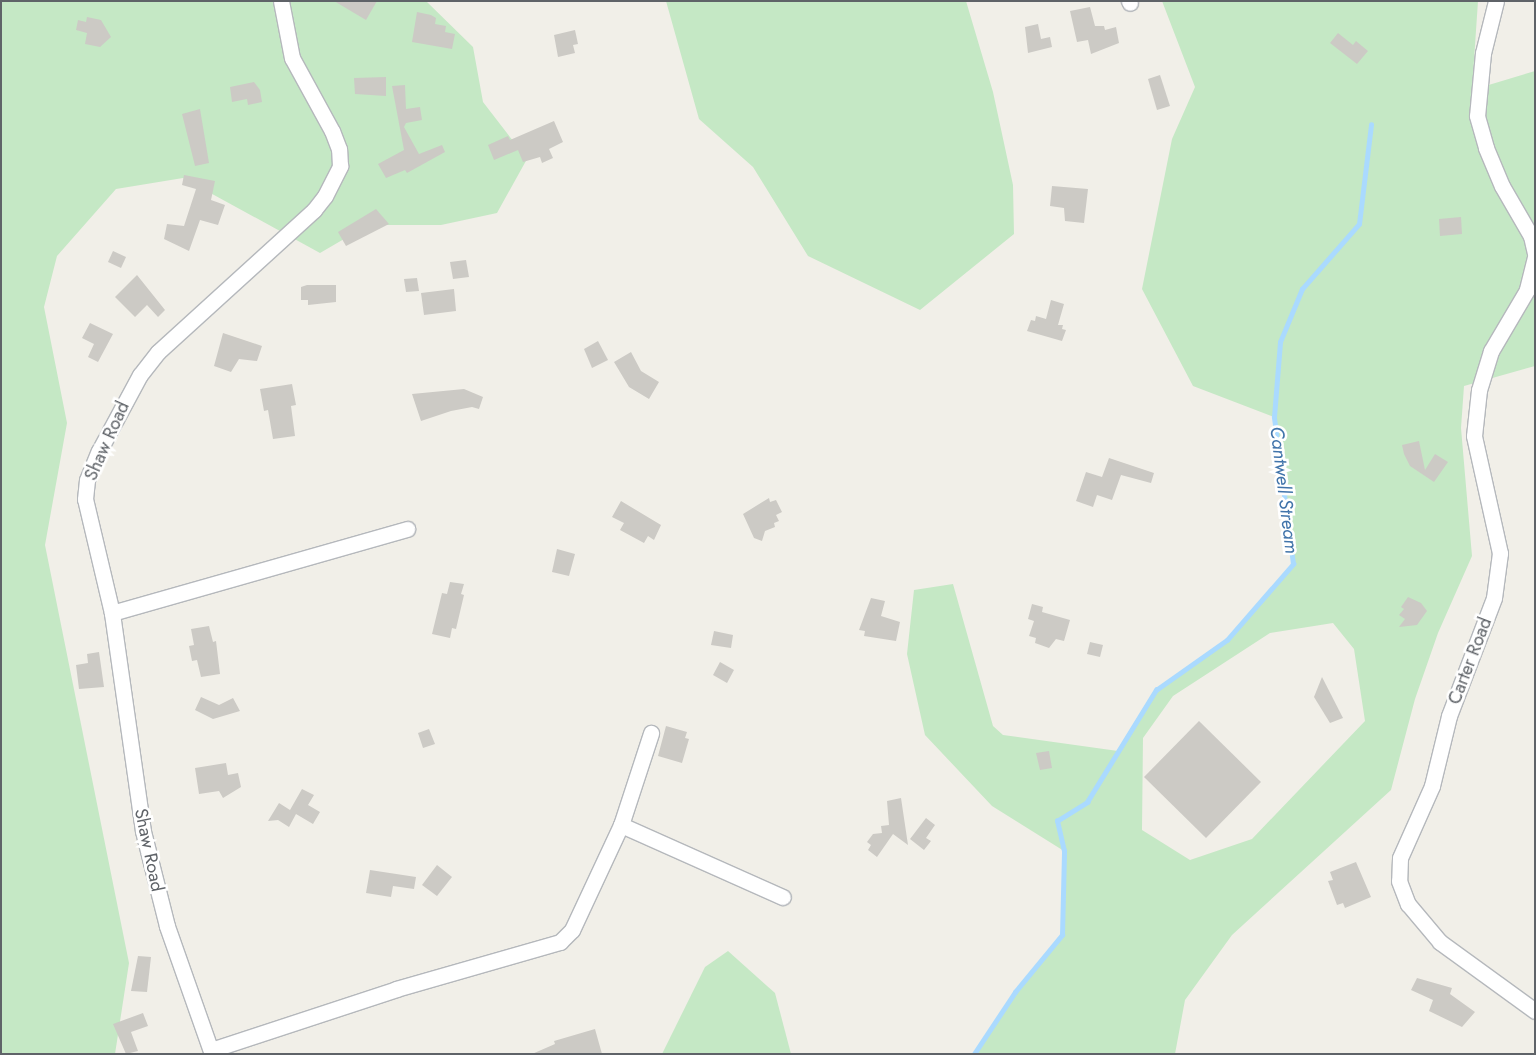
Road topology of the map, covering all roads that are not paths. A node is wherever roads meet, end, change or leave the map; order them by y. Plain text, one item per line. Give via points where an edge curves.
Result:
1 (281, 1) edge
2 (1496, 1) edge
3 (1535, 255) edge
4 (406, 529) dead end
5 (112, 613) junction
6 (651, 733) dead end
7 (621, 825) junction
8 (783, 897) dead end
9 (1535, 1011) edge
10 (212, 1052) edge

1 - 5 street, Shaw Road via 292,58 332,131 339,148 340,166 314,210 158,352 123,402 87,480 85,500
2 - 3 street, Carter Road via 1483,53 1477,116 1489,155 1502,186 1531,236
3 - 9 street, Carter Road via 1527,290 1492,351 1478,390 1476,446 1500,553 1494,598 1449,716 1432,786 1400,858 1399,881 1408,904 1440,942
4 - 5 street
5 - 10 street, Shaw Road via 143,831 167,926
6 - 7 street
7 - 8 street
7 - 10 street via 572,930 560,942 396,989

